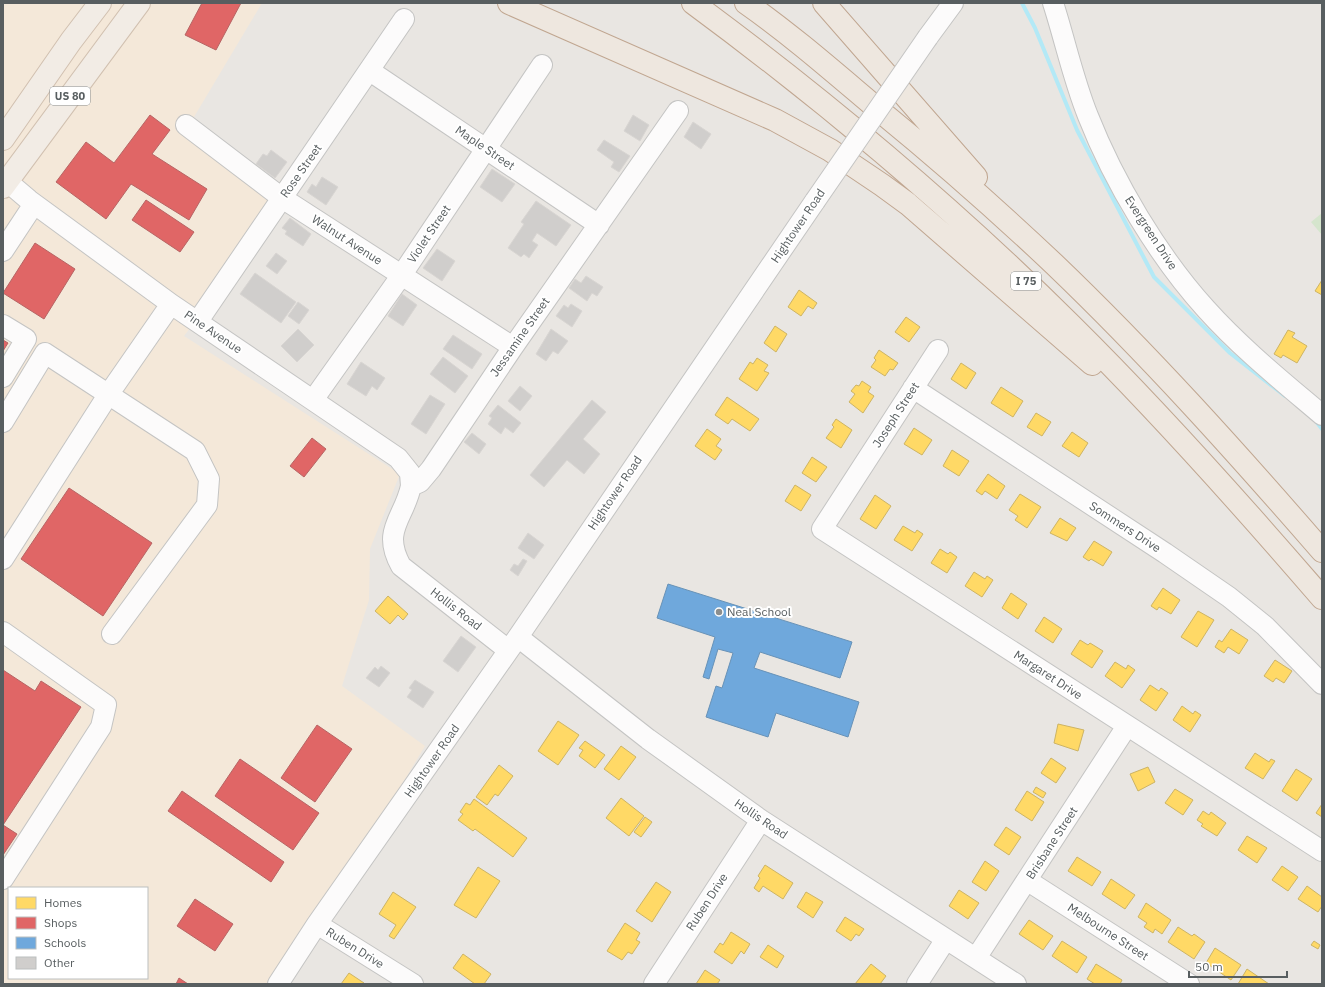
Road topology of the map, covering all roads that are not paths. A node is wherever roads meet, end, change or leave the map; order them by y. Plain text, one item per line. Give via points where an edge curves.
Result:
1 (100, 3) edge
2 (139, 3) edge
3 (508, 3) edge
4 (693, 3) edge
5 (746, 3) edge
6 (824, 3) edge
7 (953, 3) edge
8 (1052, 3) edge
9 (404, 19) dead end
10 (542, 65) dead end
11 (370, 71) junction
12 (678, 111) dead end
13 (186, 125) dead end
14 (5, 131) edge
15 (486, 149) junction
16 (4, 182) edge
17 (282, 198) junction
18 (34, 204) junction
19 (599, 226) junction
20 (3, 251) edge
21 (1054, 264) junction
22 (401, 276) junction
23 (171, 304) junction
24 (198, 321) junction
25 (3, 325) edge
26 (513, 347) junction
27 (938, 350) dead end
28 (3, 378) edge
29 (913, 388) junction
30 (108, 395) junction
31 (313, 400) junction
32 (1322, 415) edge
33 (3, 422) edge
34 (1185, 442) junction
35 (853, 480) joint
36 (411, 486) junction
37 (1322, 550) edge
38 (3, 559) edge
39 (1322, 598) edge
40 (3, 632) edge
41 (112, 634) dead end
42 (513, 643) junction
43 (1322, 684) edge
44 (1127, 726) junction
45 (761, 820) junction
46 (1322, 851) edge
47 (3, 879) edge
48 (1028, 881) junction
49 (317, 924) junction
50 (946, 939) junction
51 (976, 958) junction
52 (278, 984) edge
53 (412, 984) edge
54 (654, 984) edge
55 (917, 984) edge
56 (1016, 984) edge
57 (1189, 984) edge

1 - 14 main road, US 80
2 - 16 main road, US 80
3 - 34 highway via 775,120 830,150 908,204
4 - 34 highway, I 75 via 833,111 927,190 1013,268
5 - 21 highway, I 75 via 952,170
6 - 21 highway via 866,54
7 - 42 street, Hightower Road, bridge
8 - 32 street, Evergreen Drive via 1088,118 1138,217 1181,280 1205,308 1263,365
9 - 11 street, Rose Street
10 - 15 street, Violet Street
11 - 15 street, Maple Street
11 - 17 street, Rose Street
12 - 19 street, Jessamine Street
13 - 17 street, Walnut Avenue
15 - 19 street, Maple Street
15 - 22 street, Violet Street
16 - 18 street, Pine Avenue
17 - 22 street, Walnut Avenue
17 - 24 street, Rose Street
18 - 20 street
18 - 23 street, Pine Avenue
19 - 26 street, Jessamine Street
21 - 37 highway, I 75 via 1187,399
22 - 26 street, Walnut Avenue
22 - 31 street, Violet Street
23 - 24 street, Pine Avenue
23 - 30 street
24 - 31 street, Pine Avenue
25 - 28 street via 26,339
26 - 36 street, Jessamine Street via 431,469 420,482
27 - 29 street, Joseph Street
29 - 35 street, Joseph Street
29 - 43 street, Sommers Drive via 1229,597 1265,626
30 - 33 street via 45,353
30 - 38 street
30 - 41 street via 195,451 209,479 207,505
31 - 36 street, Pine Avenue via 398,458 410,473
34 - 39 highway, I 75
35 - 44 street, Margaret Drive via 822,529
36 - 42 street, Hollis Road via 408,500 392,534 396,556 404,568
40 - 47 street via 106,705 101,727
42 - 45 street, Hollis Road
42 - 49 street, Hightower Road
44 - 46 street, Margaret Drive
44 - 48 street, Brisbane Street
45 - 50 street, Hollis Road
45 - 54 street, Ruben Drive
48 - 51 street, Brisbane Street
48 - 57 street, Melbourne Street
49 - 52 street, Hightower Road
49 - 53 street, Ruben Drive
50 - 51 street, Hollis Road
50 - 55 street
51 - 56 street, Hollis Road

